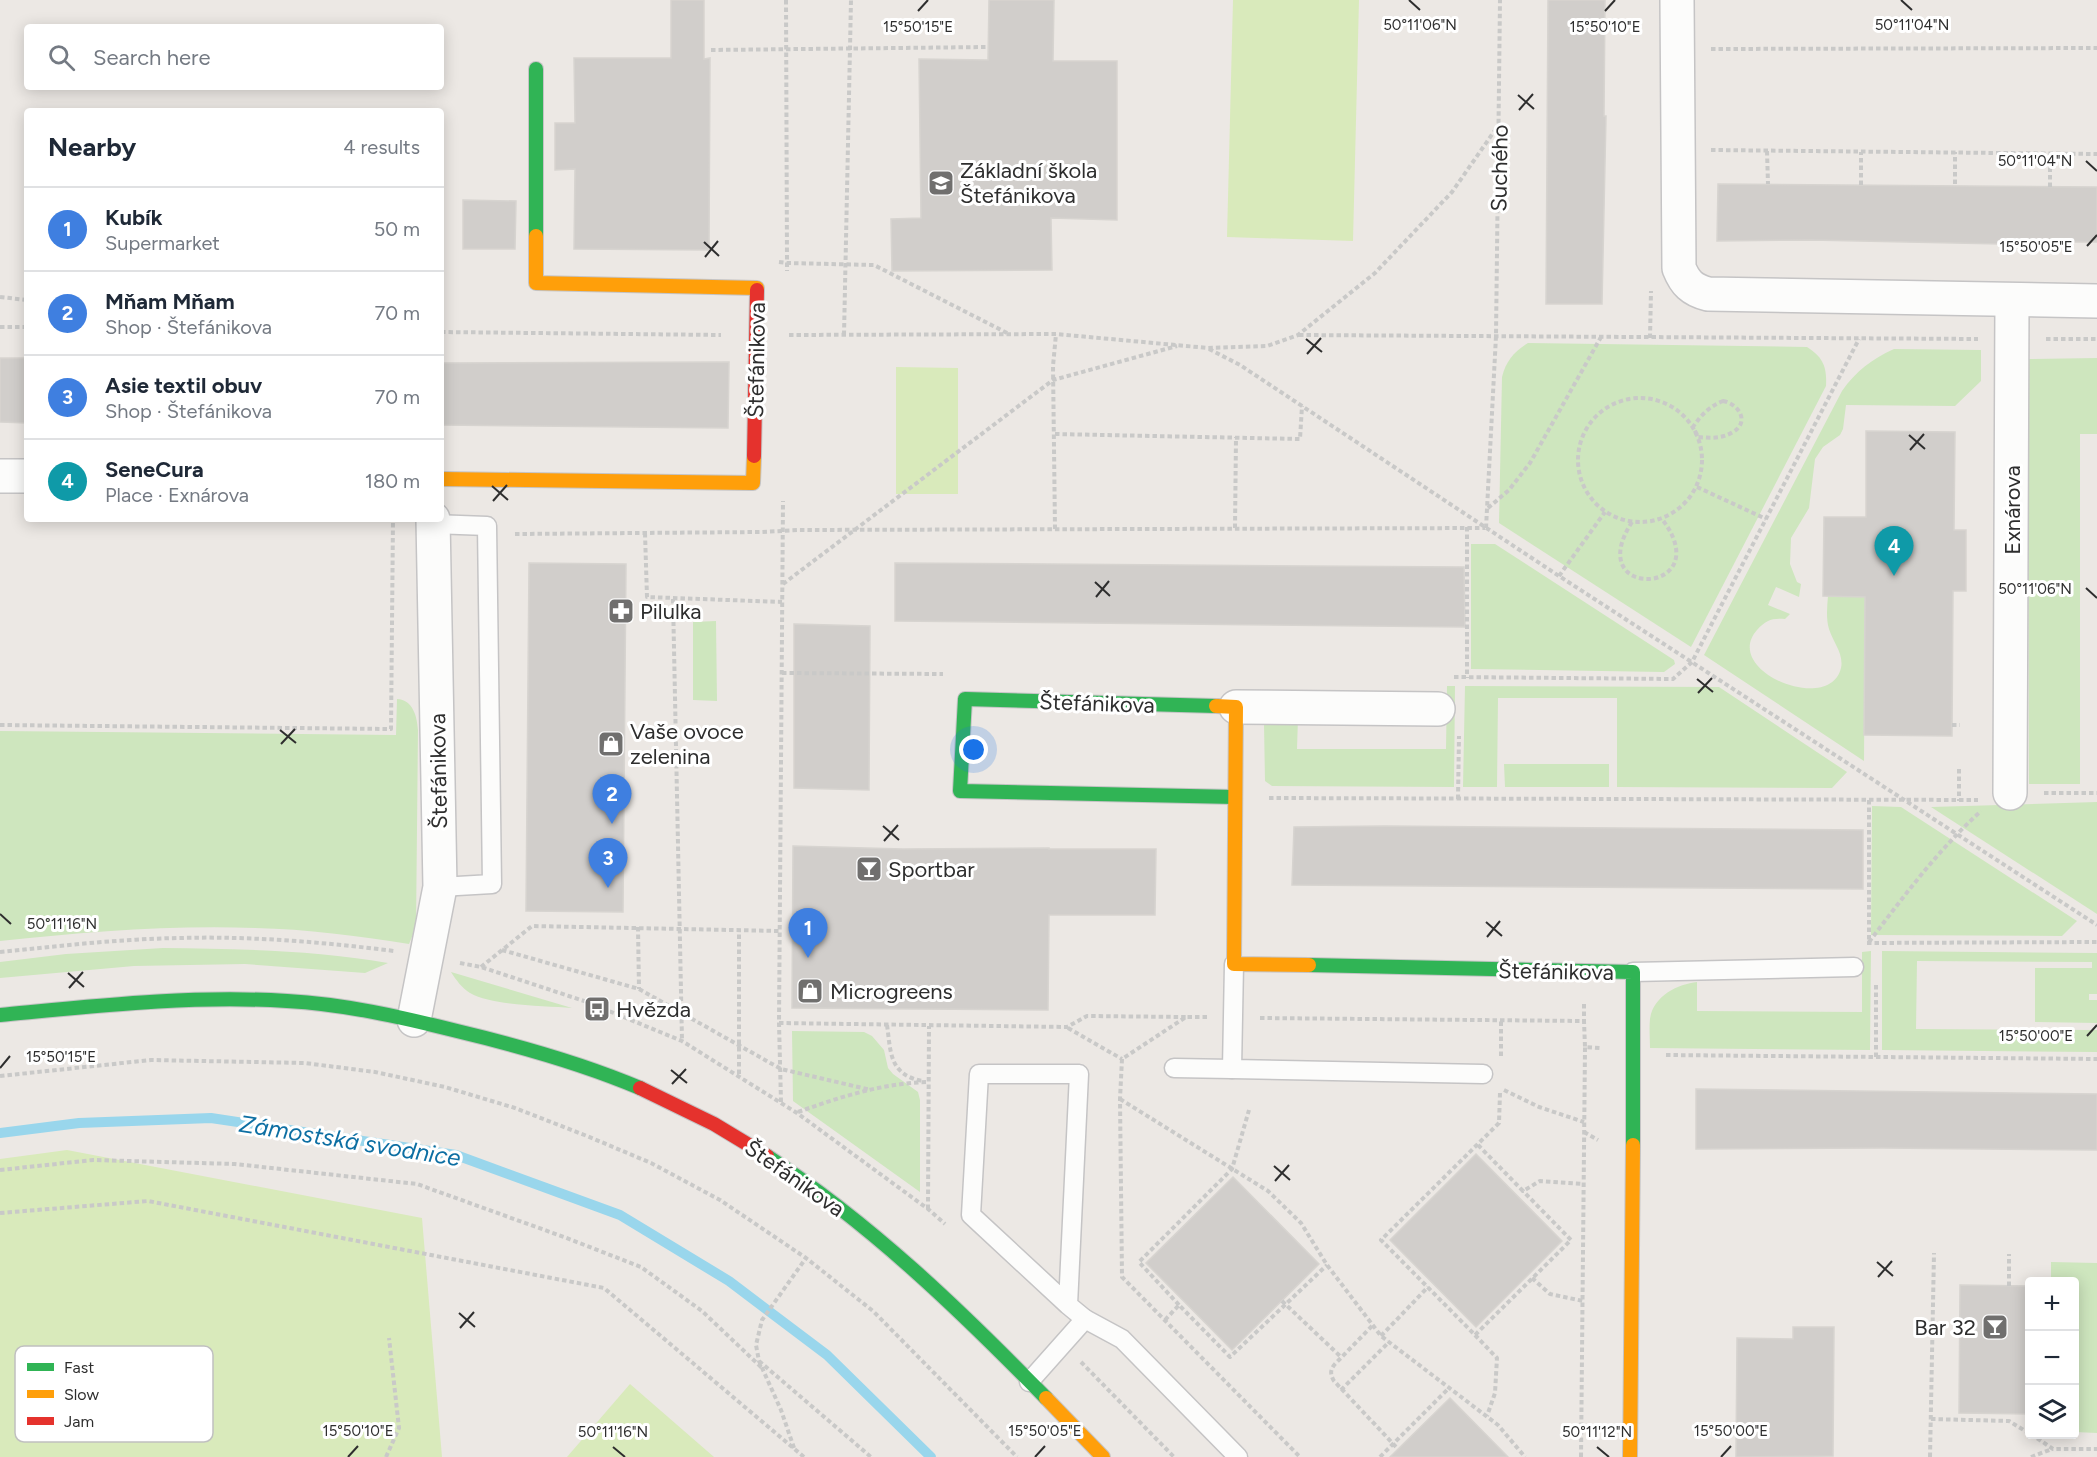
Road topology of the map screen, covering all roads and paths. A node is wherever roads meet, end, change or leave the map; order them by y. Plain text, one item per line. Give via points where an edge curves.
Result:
1 (786, 0) edge
2 (851, 0) edge
3 (1500, 0) edge
4 (1677, 0) edge
5 (988, 47) dead end
6 (850, 48) junction
7 (2097, 48) edge
8 (786, 49) junction
9 (1704, 49) dead end
10 (711, 50) dead end
11 (536, 69) dead end
12 (1500, 123) junction
13 (1677, 150) junction
14 (1767, 151) junction
15 (1861, 152) junction
16 (1955, 153) junction
17 (2050, 154) junction
18 (2097, 154) edge
19 (1768, 184) dead end
20 (1954, 184) dead end
21 (1860, 185) dead end
22 (2050, 187) dead end
23 (775, 262) dead end
24 (787, 262) junction
25 (845, 264) junction
26 (787, 273) dead end
27 (0, 297) edge
28 (24, 300) edge
29 (2012, 300) junction
30 (2097, 301) edge
31 (787, 325) dead end
32 (0, 327) edge
33 (24, 327) edge
34 (444, 332) edge
35 (1010, 334) junction
36 (1056, 334) junction
37 (844, 335) junction
38 (1298, 335) junction
39 (758, 336) junction
40 (1497, 336) junction
41 (1601, 337) junction
42 (1859, 339) junction
43 (1975, 339) dead end
44 (2041, 339) dead end
45 (2097, 339) edge
46 (1180, 345) junction
47 (1208, 348) junction
48 (1053, 380) junction
49 (1302, 406) junction
50 (1693, 427) junction
51 (1055, 434) junction
52 (1236, 437) junction
53 (1698, 437) junction
54 (0, 476) edge
55 (24, 476) edge
56 (444, 479) edge
57 (1697, 488) junction
58 (783, 495) dead end
59 (1487, 509) junction
60 (1605, 512) junction
61 (1662, 519) junction
62 (1766, 519) junction
63 (393, 522) edge
64 (433, 522) edge
65 (1632, 522) junction
66 (1467, 527) junction
67 (1234, 528) junction
68 (1486, 528) junction
69 (1055, 529) junction
70 (855, 530) junction
71 (783, 531) junction
72 (645, 533) junction
73 (487, 534) junction
74 (1559, 576) junction
75 (783, 584) junction
76 (673, 599) junction
77 (782, 602) junction
78 (1692, 662) junction
79 (782, 673) junction
80 (876, 674) dead end
81 (1236, 707) junction
82 (1438, 709) dead end
83 (0, 725) edge
84 (1952, 725) dead end
85 (1960, 725) dead end
86 (1959, 769) dead end
87 (1235, 797) junction
88 (2000, 798) joint
89 (1869, 800) junction
90 (1905, 800) junction
91 (1959, 801) dead end
92 (1957, 833) junction
93 (440, 888) junction
94 (2097, 925) edge
95 (638, 927) junction
96 (681, 928) junction
97 (740, 930) junction
98 (780, 931) junction
99 (2097, 942) edge
100 (1857, 943) dead end
101 (1869, 943) junction
102 (1877, 943) junction
103 (502, 950) junction
104 (1876, 954) dead end
105 (1234, 964) junction
106 (481, 967) dead end
107 (1854, 967) dead end
108 (1633, 972) junction
109 (1876, 977) dead end
110 (639, 989) junction
111 (682, 1012) junction
112 (0, 1015) edge
113 (1186, 1017) junction
114 (1216, 1018) dead end
115 (1256, 1018) dead end
116 (414, 1020) junction
117 (1501, 1020) junction
118 (779, 1023) junction
119 (887, 1025) junction
120 (929, 1026) junction
121 (1067, 1027) junction
122 (682, 1041) dead end
123 (739, 1046) junction
124 (1585, 1047) junction
125 (1606, 1049) dead end
126 (1661, 1055) dead end
127 (1876, 1057) junction
128 (1122, 1059) junction
129 (2097, 1059) edge
130 (1501, 1066) dead end
131 (1174, 1068) dead end
132 (781, 1069) junction
133 (1232, 1069) junction
134 (1483, 1074) dead end
135 (739, 1075) dead end
136 (0, 1076) edge
137 (928, 1082) junction
138 (871, 1090) junction
139 (1120, 1099) junction
140 (1249, 1110) dead end
141 (797, 1113) junction
142 (1584, 1122) junction
143 (1478, 1145) junction
144 (1232, 1169) junction
145 (0, 1170) edge
146 (1584, 1184) junction
147 (1523, 1191) junction
148 (928, 1209) junction
149 (0, 1213) edge
150 (953, 1232) dead end
151 (1934, 1253) dead end
152 (2009, 1254) dead end
153 (806, 1258) junction
154 (1327, 1264) junction
155 (1532, 1278) junction
156 (2009, 1286) dead end
157 (1428, 1287) junction
158 (1583, 1301) junction
159 (1283, 1302) junction
160 (1068, 1305) junction
161 (1179, 1305) junction
162 (1085, 1319) junction
163 (1164, 1320) junction
164 (1372, 1326) junction
165 (1475, 1335) junction
166 (1381, 1336) junction
167 (389, 1338) dead end
168 (1389, 1342) junction
169 (1064, 1343) junction
170 (1341, 1357) junction
171 (759, 1361) junction
172 (762, 1368) junction
173 (1029, 1382) junction
174 (1449, 1388) junction
175 (1341, 1389) junction
176 (1487, 1416) junction
177 (1931, 1419) junction
178 (2025, 1431) edge
179 (2038, 1439) edge
180 (1393, 1444) junction
181 (794, 1448) junction
182 (1398, 1449) dead end
183 (2053, 1449) junction
184 (2097, 1449) edge
185 (386, 1457) edge
186 (804, 1457) edge
187 (871, 1457) edge
188 (1017, 1457) edge
189 (1103, 1457) edge
190 (1174, 1457) edge
191 (1238, 1457) edge
192 (1300, 1457) edge
193 (1380, 1457) edge
194 (1526, 1457) edge
195 (1581, 1457) edge
196 (1630, 1457) edge
197 (1930, 1457) edge
198 (2031, 1457) edge

1 - 8 path
2 - 6 path
3 - 12 path, Suchého
4 - 13 street
5 - 6 path
6 - 8 path
6 - 25 path
7 - 9 path
8 - 10 path
8 - 24 path
11 - 39 street, Štefánikova via 536,283 757,288
12 - 38 path via 1452,192 1375,273
12 - 40 path, Suchého
13 - 14 path
13 - 29 street via 1679,268 1688,285 1698,291
14 - 15 path
14 - 19 path
15 - 16 path
15 - 21 path
16 - 17 path
16 - 20 path
17 - 18 path
17 - 22 path
23 - 24 path
24 - 25 path
24 - 26 path
25 - 35 path via 874,265
25 - 37 path
27 - 28 path
29 - 30 street
29 - 88 street, Exnárova
31 - 37 path via 787,336
32 - 33 path
34 - 39 path
35 - 36 path
35 - 37 path
36 - 46 path
36 - 48 path
38 - 40 path
38 - 47 path via 1267,346
39 - 56 street, Štefánikova via 753,483
40 - 41 path
40 - 59 path, Suchého
41 - 42 path
41 - 59 path via 1525,471
42 - 43 path
42 - 62 path
44 - 45 path
46 - 47 path
46 - 48 path
47 - 49 path
48 - 51 path
48 - 70 path
49 - 52 path via 1300,439
49 - 68 path
50 - 53 path
50 - 53 path via 1717,403 1730,402 1740,410 1741,423 1733,432 1717,438
50 - 60 path via 1666,403 1648,398 1629,398 1611,404 1597,415 1585,430 1578,465 1582,483
51 - 52 path
51 - 69 path
52 - 67 path
53 - 57 path via 1703,454
54 - 55 street
57 - 61 path via 1688,501
57 - 62 path
58 - 71 path
59 - 68 path, Suchého
60 - 65 path
60 - 74 path
61 - 65 path
61 - 65 path via 1675,543 1675,560 1665,575 1647,580 1629,573 1619,556
62 - 78 path
63 - 83 path via 391,729
64 - 73 lane via 487,526
64 - 93 street, Štefánikova
66 - 67 path
66 - 68 path
66 - 78 path via 1467,678 1673,679
67 - 69 path
68 - 74 path
69 - 70 path
70 - 71 path
70 - 75 path
71 - 72 path
71 - 75 path
72 - 73 path
72 - 76 path via 647,597
73 - 93 lane via 492,884
74 - 78 path
75 - 77 path
76 - 77 path
76 - 96 path
77 - 79 path
78 - 90 path
79 - 80 path
79 - 98 path
81 - 82 street, Štefánikova
81 - 87 street
81 - 87 street, Štefánikova via 965,699 960,791
84 - 85 path
86 - 91 path
87 - 89 path
87 - 105 street
88 - 92 path
89 - 90 path
89 - 101 path
90 - 92 path
92 - 94 path
92 - 101 path
93 - 116 street, Štefánikova
95 - 96 path
95 - 103 path via 532,926
95 - 110 path
96 - 97 path
96 - 111 path
97 - 98 path
97 - 123 path
98 - 118 path
99 - 102 path
100 - 101 path
101 - 102 path
102 - 104 path
103 - 106 path
103 - 110 path
105 - 108 street, Štefánikova
105 - 133 lane
107 - 108 lane
108 - 196 street, Štefánikova
109 - 127 path
110 - 111 path
111 - 122 path
111 - 123 path
112 - 116 street, Štefánikova via 100,1005 226,1000 290,1001
113 - 114 path
113 - 121 path via 1087,1017
113 - 128 path
115 - 117 path
116 - 173 street, Štefánikova via 569,1061 617,1078 666,1099 753,1147 870,1231 945,1296
117 - 124 path via 1584,1021
117 - 130 path
118 - 119 path
118 - 132 path
119 - 120 path
119 - 137 path via 892,1060 897,1068 914,1079
120 - 121 path
120 - 137 path
121 - 128 path
123 - 132 path
123 - 135 path
124 - 125 path
124 - 142 path
126 - 127 path
127 - 129 path
128 - 139 path
131 - 133 lane
132 - 138 path
132 - 141 path via 780,1103
133 - 134 lane
136 - 153 path via 151,1060 293,1063 375,1072 445,1087 515,1108 651,1163 720,1200
137 - 138 path
137 - 148 path
138 - 141 path
139 - 144 path
139 - 163 path via 1122,1277
140 - 144 path
141 - 148 path
142 - 143 path via 1500,1088 1499,1124
142 - 146 path
143 - 147 path
143 - 157 path via 1382,1240
144 - 154 path via 1268,1191 1301,1223
144 - 161 path via 1139,1262
145 - 172 path via 93,1160 224,1164 417,1184 641,1267 702,1311
146 - 147 path via 1540,1181
146 - 158 path
147 - 155 path via 1571,1240
148 - 150 path
149 - 181 path via 148,1201 604,1288
151 - 177 path
152 - 156 path
153 - 171 path via 762,1320 756,1345
153 - 188 path via 873,1311
154 - 159 path
154 - 164 path
155 - 158 path via 1550,1294
155 - 165 path
157 - 165 path
157 - 166 path
158 - 195 path
159 - 161 path via 1230,1357
159 - 170 path
160 - 160 lane via 971,1215 979,1074 1078,1074
160 - 162 lane
161 - 163 path
162 - 169 lane
162 - 191 lane via 1122,1339
163 - 192 path
164 - 166 path
164 - 170 path
165 - 176 path via 1497,1358 1495,1393
166 - 168 path
167 - 185 path via 399,1428
168 - 174 path
168 - 175 path
169 - 173 lane
169 - 190 path
170 - 175 path via 1330,1376
171 - 172 path
171 - 187 path
172 - 181 path
173 - 189 street, Štefánikova
174 - 176 path
174 - 180 path
175 - 180 path
176 - 194 path
177 - 178 path via 2009,1421
177 - 197 path
179 - 183 path
180 - 182 path
180 - 193 path
181 - 186 path
183 - 184 path
183 - 198 path

